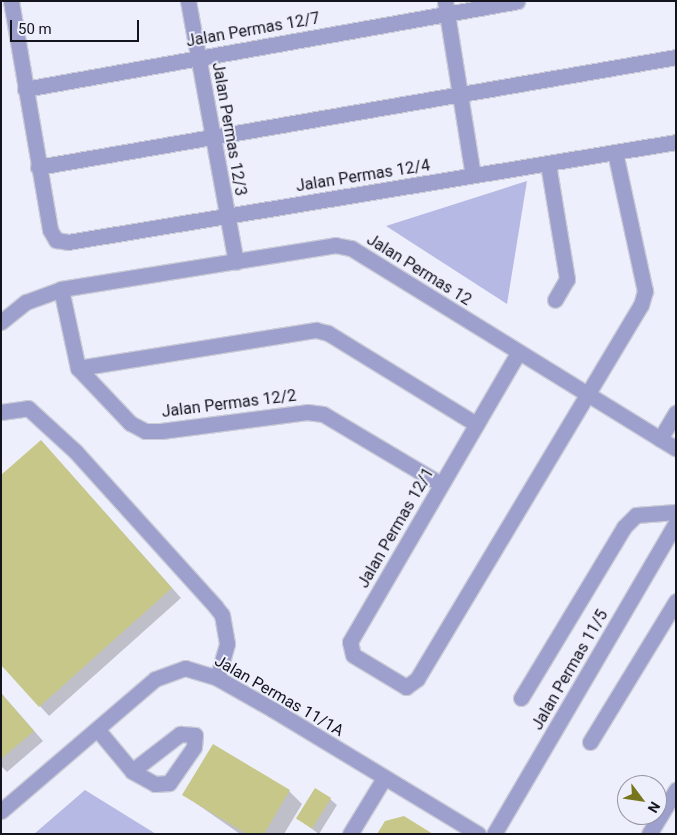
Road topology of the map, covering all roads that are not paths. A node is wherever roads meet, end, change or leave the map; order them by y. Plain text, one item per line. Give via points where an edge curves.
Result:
1 (11, 1) edge
2 (188, 1) edge
3 (517, 1) edge
4 (446, 8) edge
5 (199, 57) junction
6 (676, 57) edge
7 (25, 89) junction
8 (462, 94) junction
9 (213, 139) junction
10 (676, 142) edge
11 (615, 152) junction
12 (548, 164) junction
13 (38, 167) junction
14 (473, 175) junction
15 (226, 216) junction
16 (236, 262) junction
17 (61, 289) junction
18 (555, 300) dead end
19 (1, 322) edge
20 (518, 354) junction
21 (78, 368) junction
22 (589, 396) junction
23 (1, 412) edge
24 (676, 412) edge
25 (476, 424) junction
26 (660, 439) junction
27 (676, 449) edge
28 (441, 484) junction
29 (676, 512) edge
30 (676, 523) edge
31 (676, 601) edge
32 (217, 678) junction
33 (521, 698) dead end
34 (97, 729) junction
35 (590, 742) dead end
36 (132, 771) dead end
37 (384, 778) junction
38 (676, 790) edge
39 (1, 811) edge
40 (350, 834) edge
41 (478, 834) edge
42 (494, 834) edge
43 (649, 834) edge

1 - 7 street
2 - 5 street, Jalan Permas 12/3
3 - 4 street, Jalan Permas 12/7
4 - 5 street, Jalan Permas 12/7
4 - 8 street
5 - 7 street, Jalan Permas 12/7
5 - 9 street, Jalan Permas 12/3
6 - 8 street
7 - 13 street
8 - 9 street
8 - 14 street
9 - 13 street
9 - 15 street, Jalan Permas 12/3
10 - 11 street, Jalan Permas 12/4
11 - 12 street, Jalan Permas 12/4
11 - 22 street via 644,291 641,305
12 - 14 street, Jalan Permas 12/4
12 - 18 street via 567,279
13 - 15 street, Jalan Permas 12/4 via 50,230 56,240 68,242
14 - 15 street, Jalan Permas 12/4
15 - 16 street, Jalan Permas 12/3
16 - 17 street, Jalan Permas 12
16 - 20 street, Jalan Permas 12 via 335,245 351,248
17 - 19 street, Jalan Permas 12 via 26,302
17 - 21 street
20 - 22 street, Jalan Permas 12
20 - 25 street, Jalan Permas 12/1
21 - 25 street via 316,330 328,333
21 - 28 street, Jalan Permas 12/2 via 130,423 145,431 323,414
22 - 26 street, Jalan Permas 12
22 - 28 street, Jalan Permas 12/1 via 417,679 406,687 362,662 348,648
23 - 32 street via 28,408 75,451 215,606 222,615 227,644
24 - 26 street
25 - 28 street, Jalan Permas 12/1
26 - 27 street, Jalan Permas 12
29 - 33 street via 636,515 624,527
30 - 42 street, Jalan Permas 11/5
31 - 35 street
32 - 34 street, Jalan Permas 11/1A via 185,668 170,671
32 - 37 street, Jalan Permas 11/1A
34 - 36 street
34 - 39 street, Jalan Permas 11/1A
37 - 40 street
37 - 41 street, Jalan Permas 11/1A
38 - 43 street

